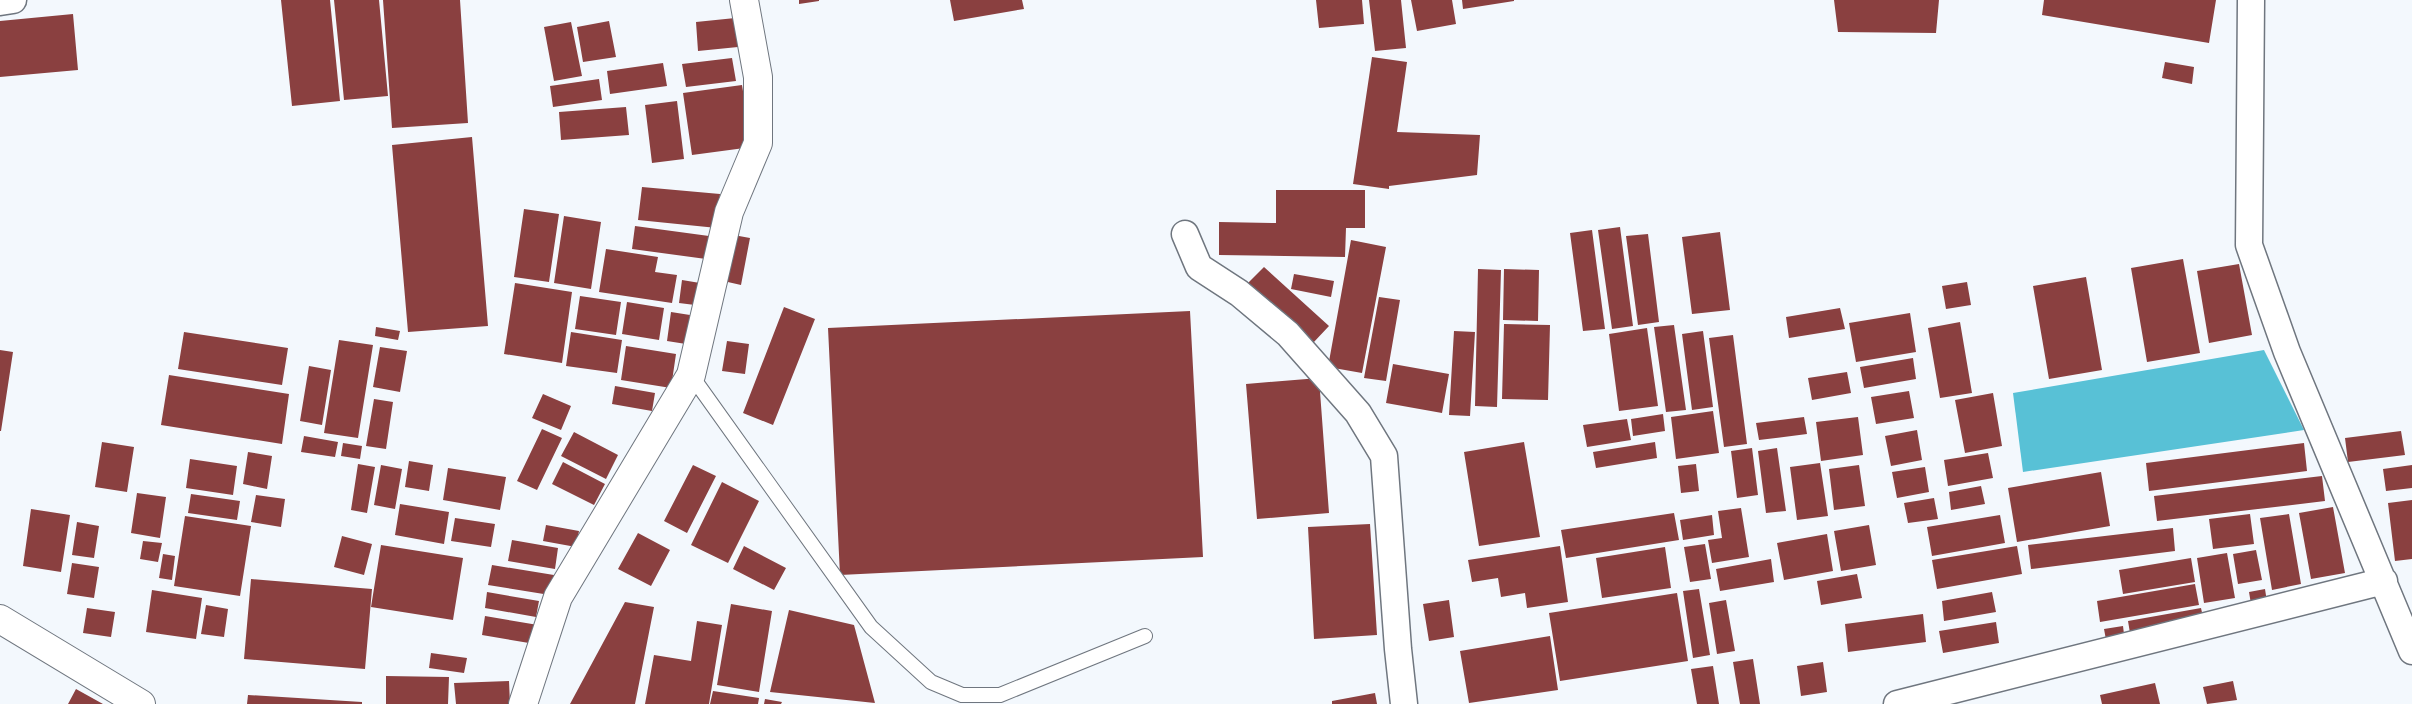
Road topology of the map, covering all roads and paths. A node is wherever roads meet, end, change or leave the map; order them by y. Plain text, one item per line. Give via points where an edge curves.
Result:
1 (13, 0) edge
2 (744, 0) edge
3 (2251, 0) edge
4 (0, 2) edge
5 (1185, 234) dead end
6 (691, 376) junction
7 (2384, 581) junction
8 (0, 619) edge
9 (1145, 636) dead end
10 (2412, 651) edge
11 (141, 704) edge
12 (523, 704) edge
13 (1404, 704) edge
14 (1897, 704) edge

1 - 4 street
2 - 6 main road via 758,77 758,143 729,212
3 - 7 street via 2249,245 2287,352
5 - 13 street via 1199,267 1239,293 1288,334 1358,414 1384,456
6 - 9 lane via 871,627 931,682 962,695 1000,695
6 - 12 main road via 558,597
7 - 10 street
7 - 14 street
8 - 11 main road

